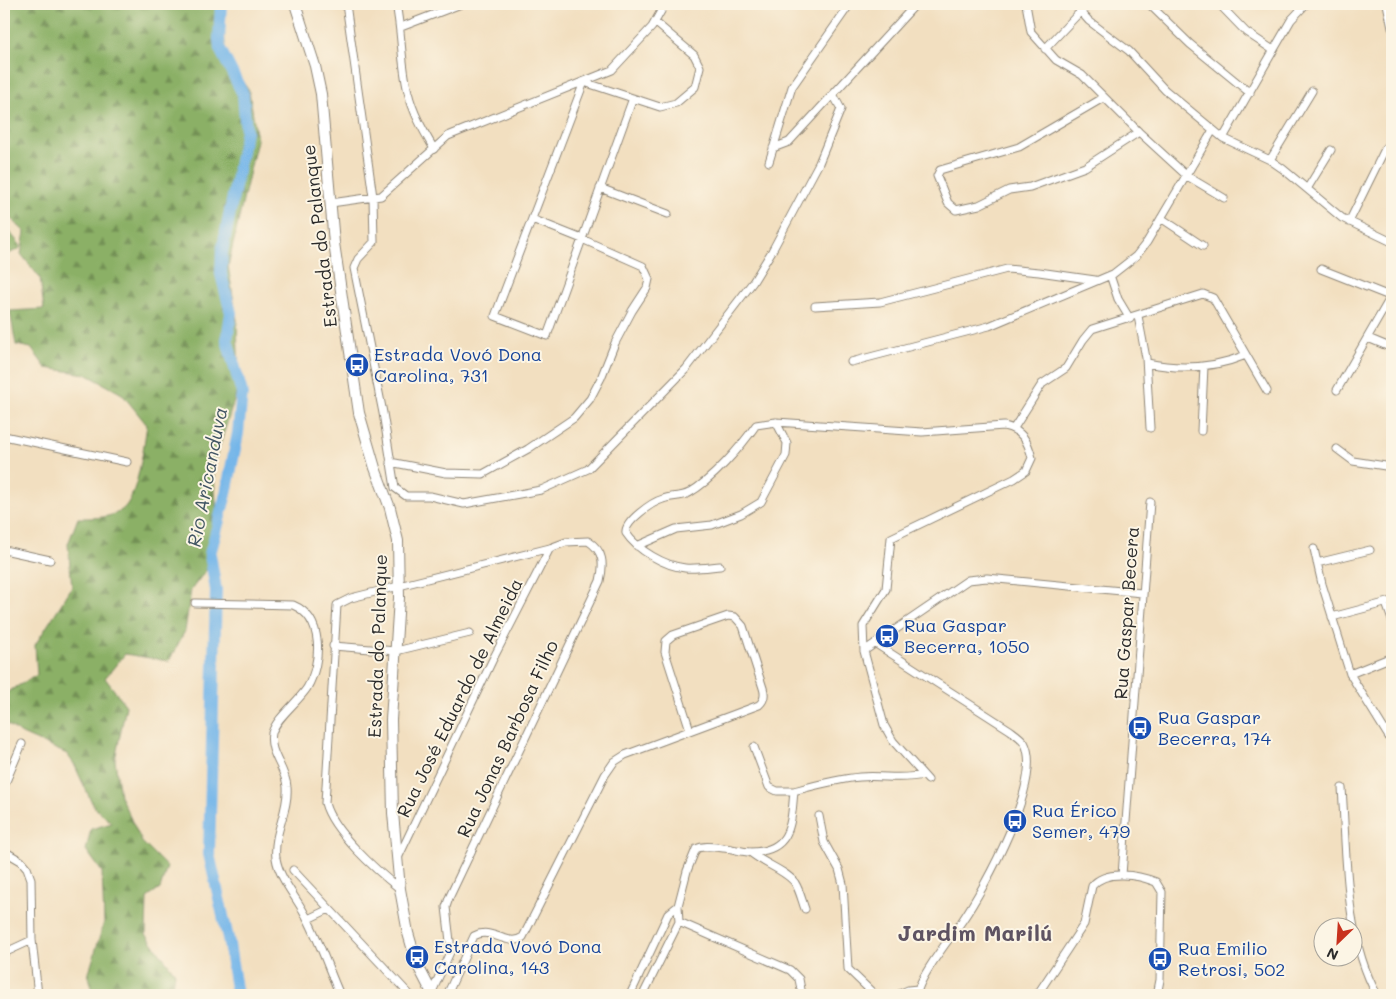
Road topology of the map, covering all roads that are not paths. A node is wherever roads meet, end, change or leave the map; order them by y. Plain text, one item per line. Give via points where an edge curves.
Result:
1 (294, 4) edge
2 (346, 4) edge
3 (396, 4) edge
4 (457, 4) edge
5 (665, 4) edge
6 (850, 4) edge
7 (916, 4) edge
8 (1026, 4) edge
9 (1074, 4) edge
10 (1092, 4) edge
11 (1149, 4) edge
12 (1219, 4) edge
13 (1306, 4) edge
14 (1387, 4) edge
15 (1080, 12) junction
16 (654, 22) junction
17 (401, 27) junction
18 (1392, 28) edge
19 (1045, 49) junction
20 (1274, 50) junction
21 (584, 82) junction
22 (1312, 91) dead end
23 (833, 94) junction
24 (1250, 94) junction
25 (633, 98) junction
26 (1103, 98) junction
27 (1213, 130) junction
28 (1139, 132) junction
29 (1223, 138) junction
30 (1386, 147) dead end
31 (773, 148) junction
32 (434, 149) junction
33 (1331, 150) dead end
34 (1270, 160) junction
35 (769, 162) dead end
36 (1187, 176) junction
37 (600, 188) junction
38 (1307, 189) junction
39 (373, 197) junction
40 (1224, 198) dead end
41 (330, 203) junction
42 (668, 214) dead end
43 (1161, 218) junction
44 (532, 219) junction
45 (1349, 222) junction
46 (582, 239) junction
47 (1392, 242) edge
48 (1203, 246) dead end
49 (1321, 270) dead end
50 (1110, 275) junction
51 (1098, 281) junction
52 (1392, 286) edge
53 (1391, 297) edge
54 (815, 306) dead end
55 (1138, 316) junction
56 (1130, 319) junction
57 (1368, 338) junction
58 (1392, 348) edge
59 (1246, 355) junction
60 (851, 362) dead end
61 (1147, 363) junction
62 (1204, 366) junction
63 (1337, 390) dead end
64 (1267, 391) dead end
65 (776, 422) junction
66 (1014, 428) junction
67 (1150, 428) dead end
68 (1201, 431) dead end
69 (4, 436) edge
70 (1337, 450) dead end
71 (128, 462) dead end
72 (390, 462) junction
73 (1392, 467) edge
74 (1150, 502) dead end
75 (637, 546) junction
76 (550, 548) junction
77 (1314, 549) dead end
78 (4, 550) edge
79 (1370, 550) dead end
80 (50, 560) dead end
81 (1317, 563) junction
82 (720, 566) dead end
83 (400, 585) junction
84 (1142, 593) junction
85 (1389, 602) edge
86 (195, 603) dead end
87 (1332, 617) junction
88 (1392, 620) edge
89 (470, 633) dead end
90 (876, 644) junction
91 (333, 646) junction
92 (396, 651) junction
93 (864, 651) junction
94 (1392, 657) edge
95 (1350, 674) junction
96 (690, 730) junction
97 (1392, 742) edge
98 (22, 744) dead end
99 (754, 747) dead end
100 (4, 786) edge
101 (1342, 788) dead end
102 (794, 791) junction
103 (819, 816) dead end
104 (4, 851) edge
105 (750, 852) junction
106 (397, 861) junction
107 (293, 870) dead end
108 (1122, 875) junction
109 (400, 889) junction
110 (678, 906) junction
111 (329, 909) junction
112 (805, 909) dead end
113 (308, 919) junction
114 (679, 922) junction
115 (32, 940) junction
116 (4, 953) edge
117 (1043, 991) edge
118 (917, 992) edge
119 (433, 994) edge
120 (38, 995) edge
121 (340, 995) edge
122 (410, 995) edge
123 (447, 995) edge
124 (630, 995) edge
125 (643, 995) edge
126 (802, 995) edge
127 (875, 995) edge
128 (897, 995) edge
129 (1037, 995) edge
130 (1157, 995) edge
131 (1377, 995) edge

1 - 41 street, Estrada do Palanque via 318,80
2 - 39 street
3 - 17 street
4 - 17 street
5 - 16 street
6 - 31 street via 792,87
7 - 23 street
8 - 19 street via 1031,32
9 - 15 street
10 - 15 street
11 - 24 street via 1190,44
12 - 20 street via 1246,32
13 - 20 street via 1291,20
14 - 18 street
15 - 19 street
15 - 27 street via 1129,51 1165,90
16 - 21 street via 612,70
16 - 25 street via 694,55 700,67 695,87 676,103 660,107
17 - 32 street via 408,91 418,121
19 - 26 street via 1056,60 1082,75
20 - 24 street
21 - 25 street
21 - 32 street via 448,136
21 - 44 street
22 - 34 street
23 - 31 street via 789,142
23 - 72 street via 841,109 818,163 753,282 686,369 588,469 541,490 464,504 430,496 406,496 395,488
24 - 29 street
25 - 37 street
26 - 28 street
26 - 28 street via 1019,147 940,170 937,176 948,203 956,210 979,205 1009,190 1030,187 1085,167
27 - 29 street
27 - 36 street
28 - 36 street
29 - 34 street
30 - 45 street
31 - 35 street
32 - 39 street via 381,196
33 - 38 street
34 - 38 street
36 - 40 street
36 - 43 street
37 - 42 street
37 - 46 street
38 - 45 street
39 - 41 street
39 - 72 street via 374,242 354,268
41 - 83 street, Estrada do Palanque via 359,413 390,508 399,549
43 - 48 street
43 - 50 street via 1136,256
44 - 46 street
44 - 46 street via 495,316 546,336
45 - 47 street
46 - 72 street via 643,266 649,279 590,399 574,418 483,474 446,473
49 - 53 street
50 - 51 street
50 - 56 street via 1118,299
51 - 54 street via 1006,269 880,302
51 - 60 street via 989,326
52 - 53 street
53 - 57 street
55 - 56 street
55 - 59 street via 1206,294 1214,298
55 - 61 street
56 - 66 street via 1099,326 1088,333 1066,368 1042,384
57 - 58 street
57 - 63 street
59 - 62 street via 1228,363
59 - 64 street
61 - 62 street via 1165,367
61 - 67 street
62 - 68 street
65 - 66 street via 922,432
65 - 75 street via 756,425 740,448 688,493 661,499 630,521 625,531
65 - 75 street via 787,448 761,502 712,525 676,529
66 - 93 street via 1029,444 1032,458 1026,471 891,538 886,589 863,626
69 - 71 street
70 - 73 street via 1353,461
74 - 84 street, Rua Gaspar Becera
75 - 82 street via 676,567
76 - 83 street, Rua Jonas Barbosa Filho
76 - 106 street, Rua José Eduardo de Almeida
76 - 119 street, Rua Jonas Barbosa Filho via 582,540 594,545 602,561 600,581 449,898 446,907 451,950
77 - 81 street
78 - 80 street
79 - 81 street
81 - 87 street
83 - 91 street, Rua Jonas Barbosa Filho via 338,603
83 - 92 street, Estrada do Palanque
84 - 90 street via 976,578 959,585
84 - 108 street, Rua Gaspar Becera
85 - 87 street
85 - 88 street
86 - 113 street via 293,606 308,616 317,632 315,660 308,686 272,732 272,741 288,787 276,859
87 - 95 street
89 - 92 street
90 - 93 street
90 - 118 street via 1010,730 1024,743 1026,753 1027,770 1022,795 991,875
91 - 92 street
91 - 109 street via 326,808 369,864
92 - 106 street, Estrada do Palanque via 390,768
93 - 102 street via 884,725 926,777 836,780
94 - 95 street
95 - 97 street
96 - 96 street via 665,652 666,641 673,635 708,622 734,617 743,626 764,698 759,705
96 - 123 street via 614,762 523,937 509,941 487,932 474,936
98 - 100 street
99 - 102 street via 769,787 777,791
101 - 131 street via 1351,909 1368,978
102 - 105 street via 786,838 774,847
103 - 127 street via 824,842 839,869 843,884 848,969
104 - 115 street via 21,861 29,873
105 - 110 street via 698,848 689,865
105 - 112 street via 791,879
106 - 109 street, Estrada do Palanque
107 - 111 street
108 - 117 street via 1104,878 1092,886 1084,924
108 - 130 street via 1152,881 1161,888 1161,970
109 - 119 street, Estrada do Palanque via 412,949
110 - 114 street
110 - 124 street via 668,914
111 - 113 street
111 - 122 street
113 - 121 street
114 - 125 street
114 - 126 street via 786,968 797,976
115 - 116 street
115 - 120 street
117 - 129 street
118 - 128 street via 908,990

